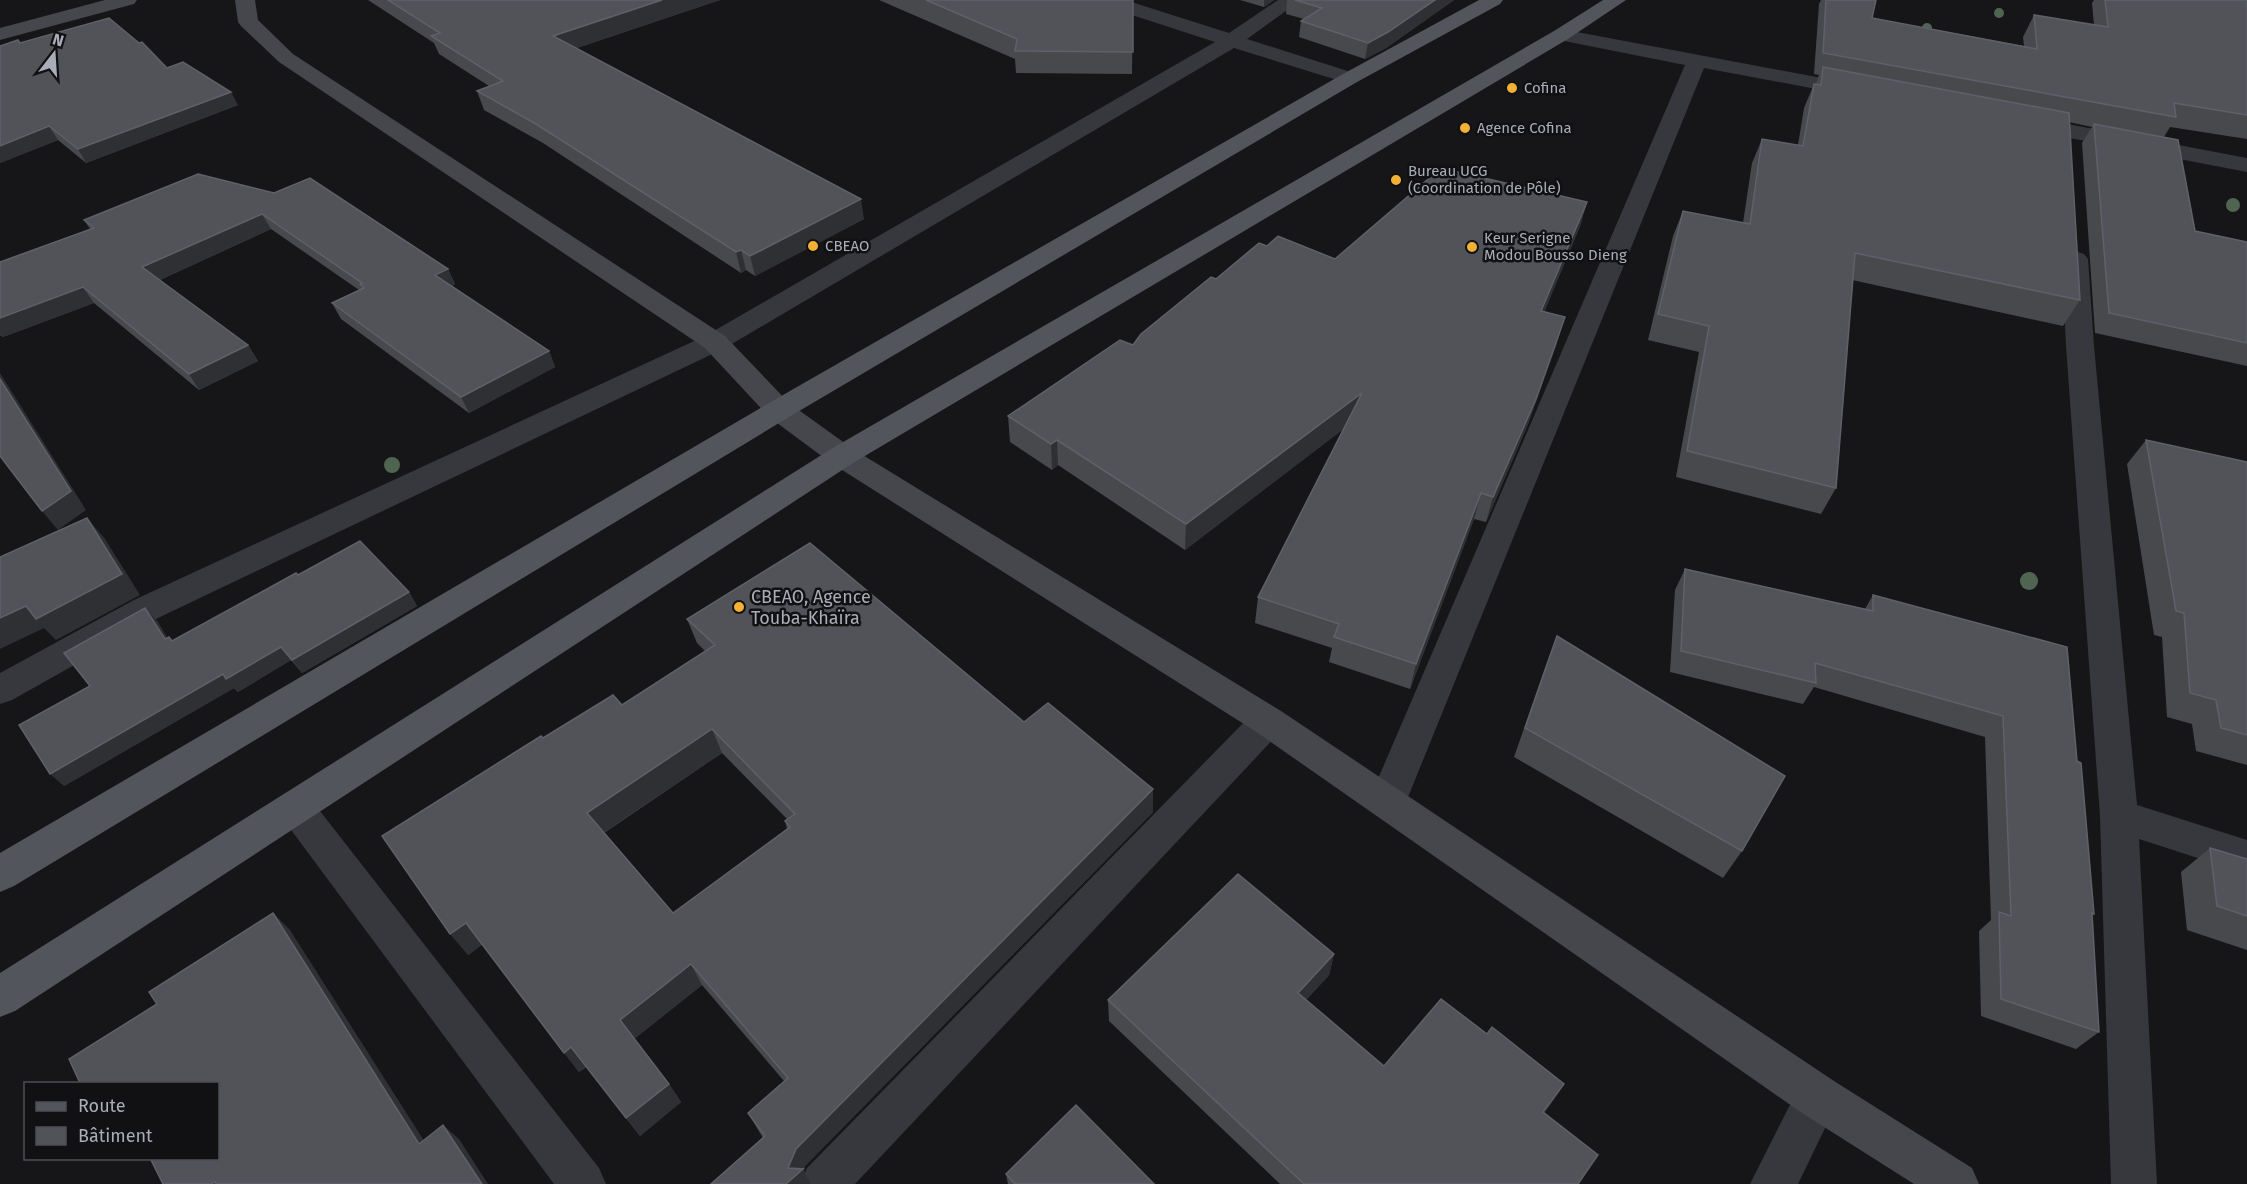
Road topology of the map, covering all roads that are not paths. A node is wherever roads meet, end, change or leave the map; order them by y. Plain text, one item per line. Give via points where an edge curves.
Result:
1 (127, 0) edge
2 (245, 0) edge
3 (1105, 0) edge
4 (1291, 0) edge
5 (1493, 0) edge
6 (1616, 0) edge
7 (0, 34) edge
8 (1561, 35) junction
9 (1229, 42) junction
10 (1697, 61) junction
11 (1350, 78) junction
12 (1884, 96) edge
13 (1999, 118) edge
14 (2068, 132) junction
15 (2247, 165) edge
16 (2070, 167) edge
17 (2073, 227) edge
18 (715, 342) junction
19 (779, 410) junction
20 (842, 456) junction
21 (0, 690) edge
22 (1268, 721) junction
23 (1387, 802) junction
24 (296, 808) junction
25 (2119, 816) junction
26 (2247, 857) edge
27 (0, 874) edge
28 (0, 997) edge
29 (1818, 1097) junction
30 (583, 1184) edge
31 (823, 1184) edge
32 (1773, 1184) edge
33 (1956, 1184) edge
34 (2134, 1184) edge

1 - 7 street
2 - 18 street via 248,22 286,58
3 - 9 street
4 - 9 street
5 - 11 main road
6 - 8 main road
8 - 10 street
8 - 20 main road
9 - 11 street
9 - 18 street
10 - 12 street
10 - 23 street
11 - 19 main road
13 - 14 street
14 - 15 street
14 - 16 street
17 - 25 street
18 - 19 street
18 - 21 street via 146,609
19 - 20 street
19 - 27 main road
20 - 22 street
20 - 24 main road
22 - 23 street
22 - 31 street
23 - 29 street
24 - 28 main road
24 - 30 street
25 - 26 street
25 - 34 street
29 - 32 street
29 - 33 street

